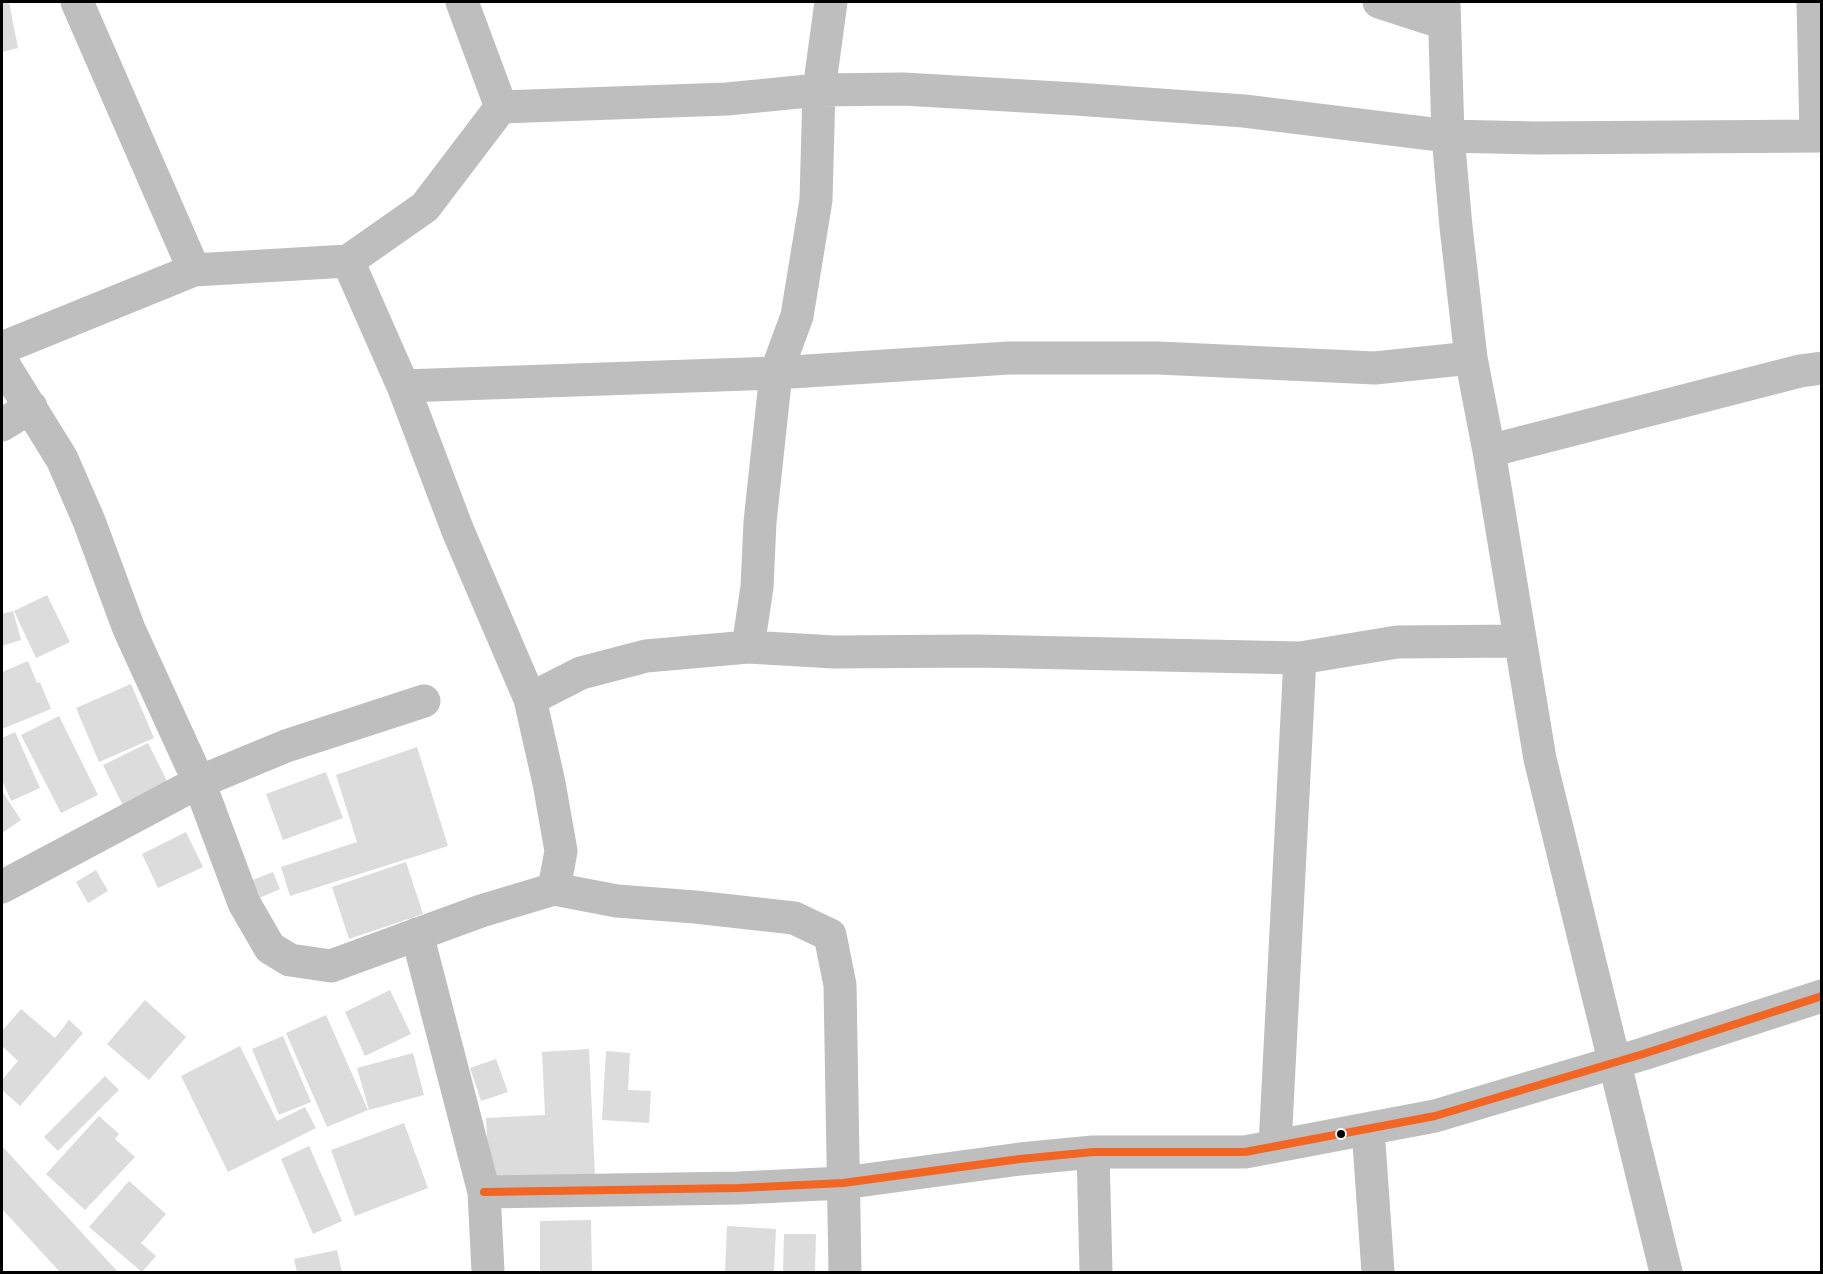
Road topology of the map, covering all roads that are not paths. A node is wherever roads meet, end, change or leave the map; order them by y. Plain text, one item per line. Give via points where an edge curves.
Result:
1 (77, 2) edge
2 (462, 2) edge
3 (831, 2) edge
4 (1379, 2) edge
5 (1812, 2) edge
6 (1444, 12) edge
7 (819, 90) junction
8 (501, 107) junction
9 (1448, 136) junction
10 (1819, 136) edge
11 (348, 261) junction
12 (194, 270) junction
13 (2, 348) edge
14 (1471, 358) junction
15 (2, 362) edge
16 (1821, 368) edge
17 (776, 373) junction
18 (403, 386) junction
19 (31, 407) junction
20 (2, 425) edge
21 (1488, 451) junction
22 (1520, 641) junction
23 (748, 647) junction
24 (1300, 658) junction
25 (530, 699) junction
26 (424, 701) dead end
27 (199, 782) junction
28 (2, 887) edge
29 (554, 889) junction
30 (417, 934) junction
31 (1821, 996) edge
32 (1614, 1063) junction
33 (1368, 1129) junction
34 (1275, 1146) junction
35 (1093, 1152) junction
36 (843, 1183) junction
37 (484, 1192) junction
38 (488, 1272) edge
39 (845, 1272) edge
40 (1096, 1272) edge
41 (1378, 1272) edge
42 (1666, 1272) edge

1 - 12 street
2 - 8 street
3 - 7 street
4 - 6 street
5 - 10 street
6 - 9 street
7 - 8 street via 727,99
7 - 9 street via 903,89 1244,111
7 - 17 street via 816,200 797,316
8 - 11 street via 425,207
9 - 10 street
9 - 14 street
11 - 12 street
11 - 18 street
12 - 13 street
14 - 17 street via 1375,368 1158,358 1009,358
14 - 21 street
15 - 19 street
16 - 21 street
17 - 18 street
17 - 23 street
18 - 25 street via 458,531
19 - 20 street
19 - 27 street via 62,459 129,629
21 - 22 street
22 - 24 street via 1397,642
22 - 32 street via 1540,759
23 - 24 street via 834,652
23 - 25 street via 646,656 581,674
24 - 34 street
25 - 29 street via 561,851
26 - 27 street via 286,746
27 - 28 street
27 - 30 street via 244,903 270,948 290,960 331,966
29 - 30 street
29 - 36 street via 617,901 794,918 830,936 840,985
30 - 37 street
31 - 32 street
32 - 33 street via 1435,1116
32 - 42 street
33 - 34 street
33 - 41 street
34 - 35 street via 1245,1152
35 - 36 street
35 - 40 street
36 - 37 street
36 - 39 street
37 - 38 street

